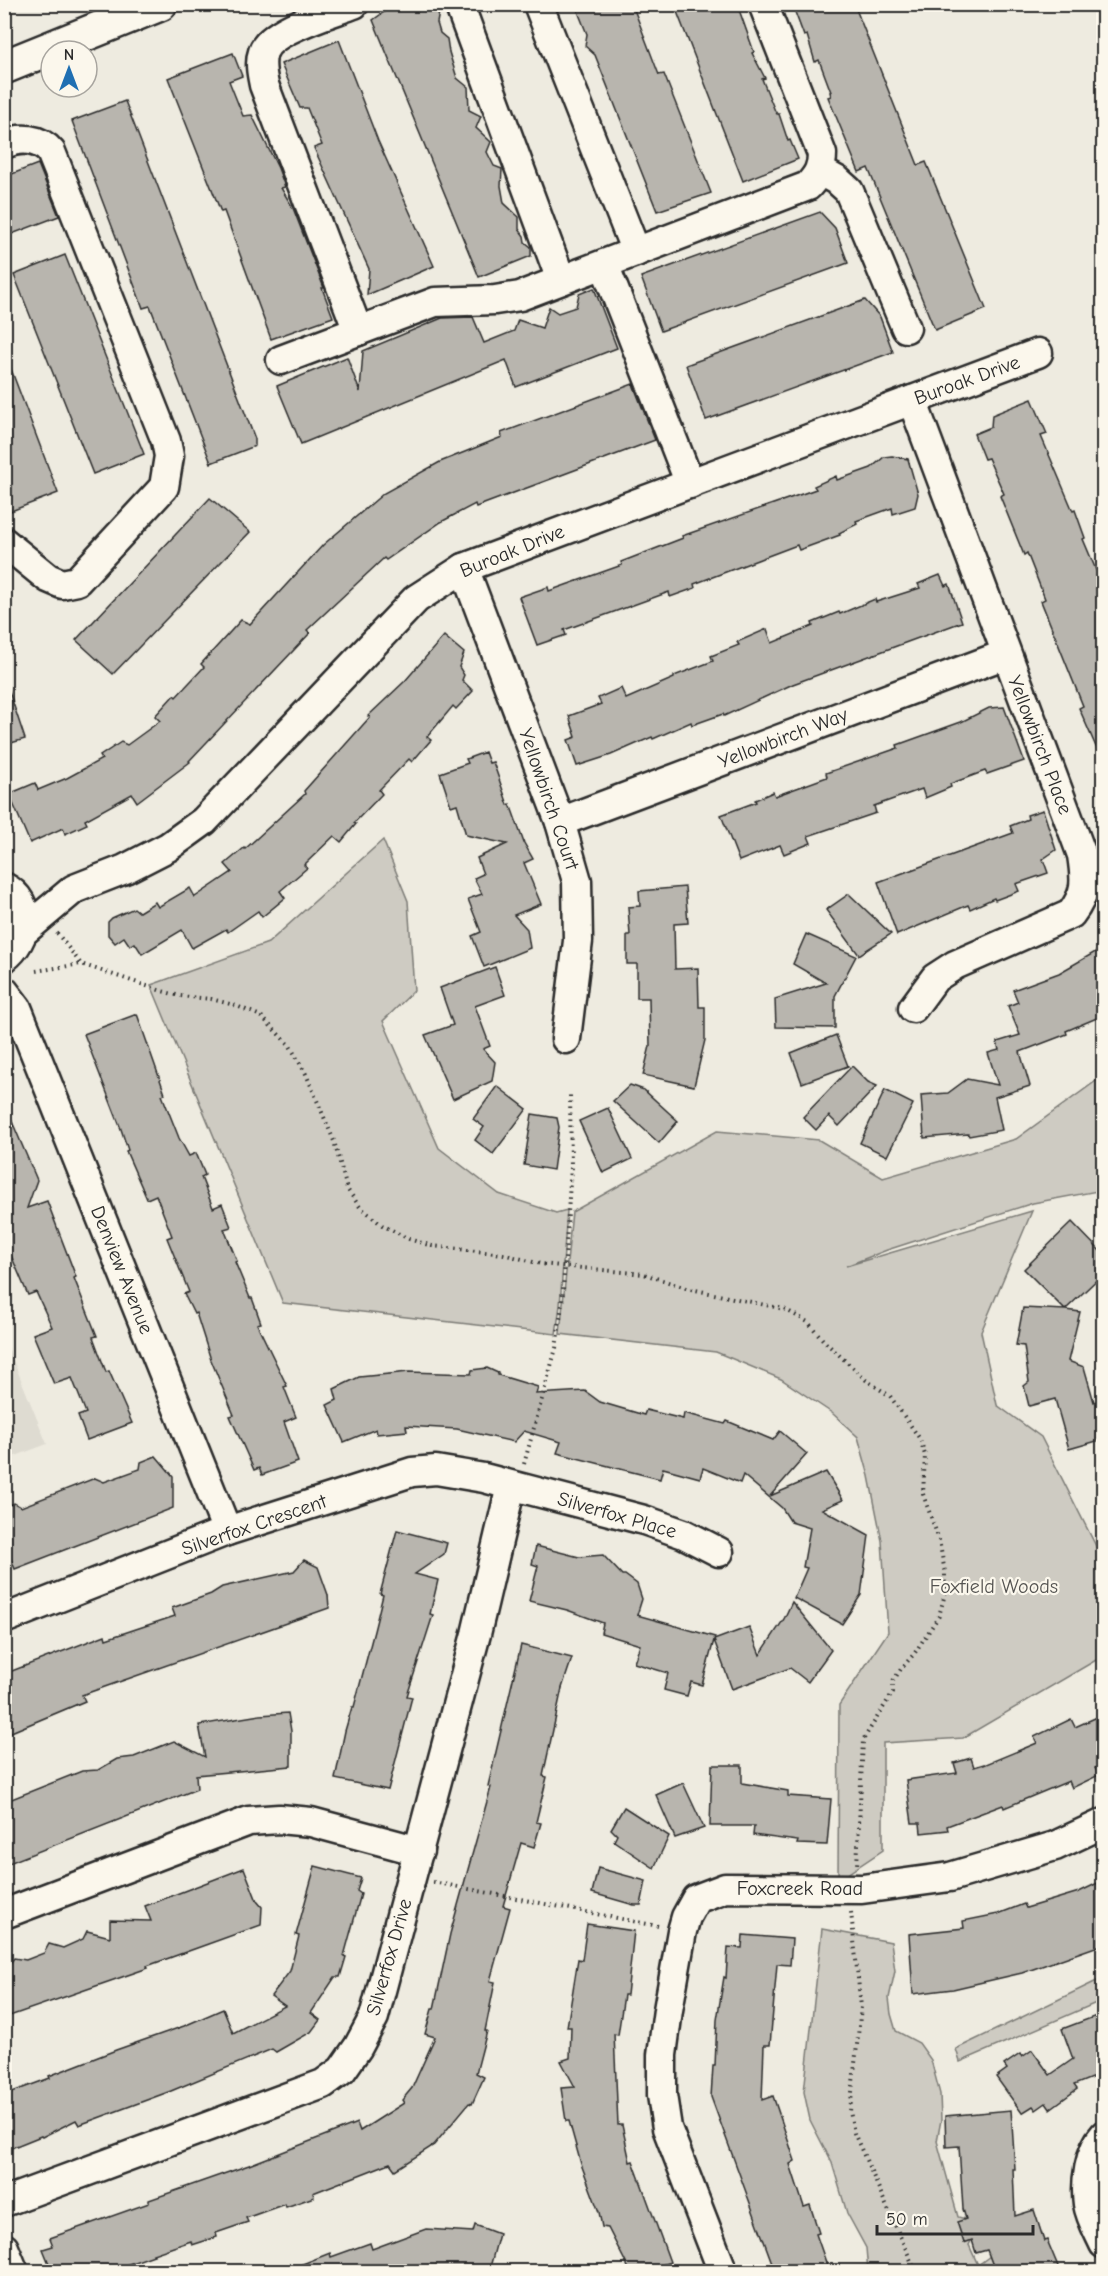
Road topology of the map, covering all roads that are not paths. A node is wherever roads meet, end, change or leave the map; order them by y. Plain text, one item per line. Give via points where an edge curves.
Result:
1 (160, 4) edge
2 (354, 4) edge
3 (459, 4) edge
4 (538, 4) edge
5 (763, 4) edge
6 (4, 67) edge
7 (4, 144) edge
8 (820, 171) junction
9 (636, 252) junction
10 (604, 264) junction
11 (561, 280) junction
12 (906, 328) dead end
13 (358, 331) junction
14 (1038, 353) dead end
15 (281, 360) dead end
16 (912, 400) junction
17 (690, 484) junction
18 (4, 542) edge
19 (464, 568) junction
20 (1005, 654) junction
21 (560, 822) junction
22 (7, 888) edge
23 (74, 889) junction
24 (13, 947) edge
25 (11, 999) edge
26 (913, 1008) dead end
27 (566, 1039) dead end
28 (518, 1477) junction
29 (227, 1531) junction
30 (719, 1552) dead end
31 (4, 1619) edge
32 (1104, 1824) edge
33 (415, 1863) junction
34 (4, 1914) edge
35 (1104, 2135) edge
36 (4, 2202) edge
37 (1104, 2244) edge
38 (4, 2248) edge
39 (14, 2271) edge
40 (723, 2271) edge

1 - 6 main road
2 - 13 street via 271,40 263,52 261,66 264,85
3 - 11 street
4 - 9 street
5 - 8 street via 822,154
7 - 18 street via 32,140 44,144 51,153 169,456 164,487 77,581 62,585 48,578
8 - 9 street via 808,186
8 - 12 street via 849,191
9 - 10 street
10 - 11 street
10 - 17 street
11 - 13 street via 512,298 435,302
13 - 15 street
14 - 16 street, Buroak Drive
16 - 17 street, Buroak Drive
16 - 20 street, Yellowbirch Place
17 - 19 street, Buroak Drive
19 - 21 street, Yellowbirch Court
19 - 23 street, Buroak Drive via 416,599 204,821 168,847
20 - 21 street, Yellowbirch Way
20 - 26 street, Yellowbirch Place via 1082,855 1086,880 1081,901 1071,914 955,965 935,978
21 - 27 street, Yellowbirch Court via 577,881 578,941
22 - 23 street, Buroak Drive
22 - 24 street, Denview Avenue via 22,908
23 - 24 street, Buroak Drive
24 - 25 street, Denview Avenue
25 - 29 street, Denview Avenue
28 - 29 street, Silverfox Crescent via 484,1478 436,1470 412,1472
28 - 30 street, Silverfox Place via 684,1534
28 - 33 street, Silverfox Drive
29 - 31 street, Silverfox Crescent
32 - 40 street, Foxcreek Road via 1055,1846 950,1877 854,1889 724,1888 696,1899 682,1931 662,2055 662,2095 667,2128
33 - 34 street via 311,1822 249,1821
33 - 36 street, Silverfox Drive via 374,2018 342,2070 323,2084
35 - 37 street via 1088,2176 1088,2205
38 - 39 street

